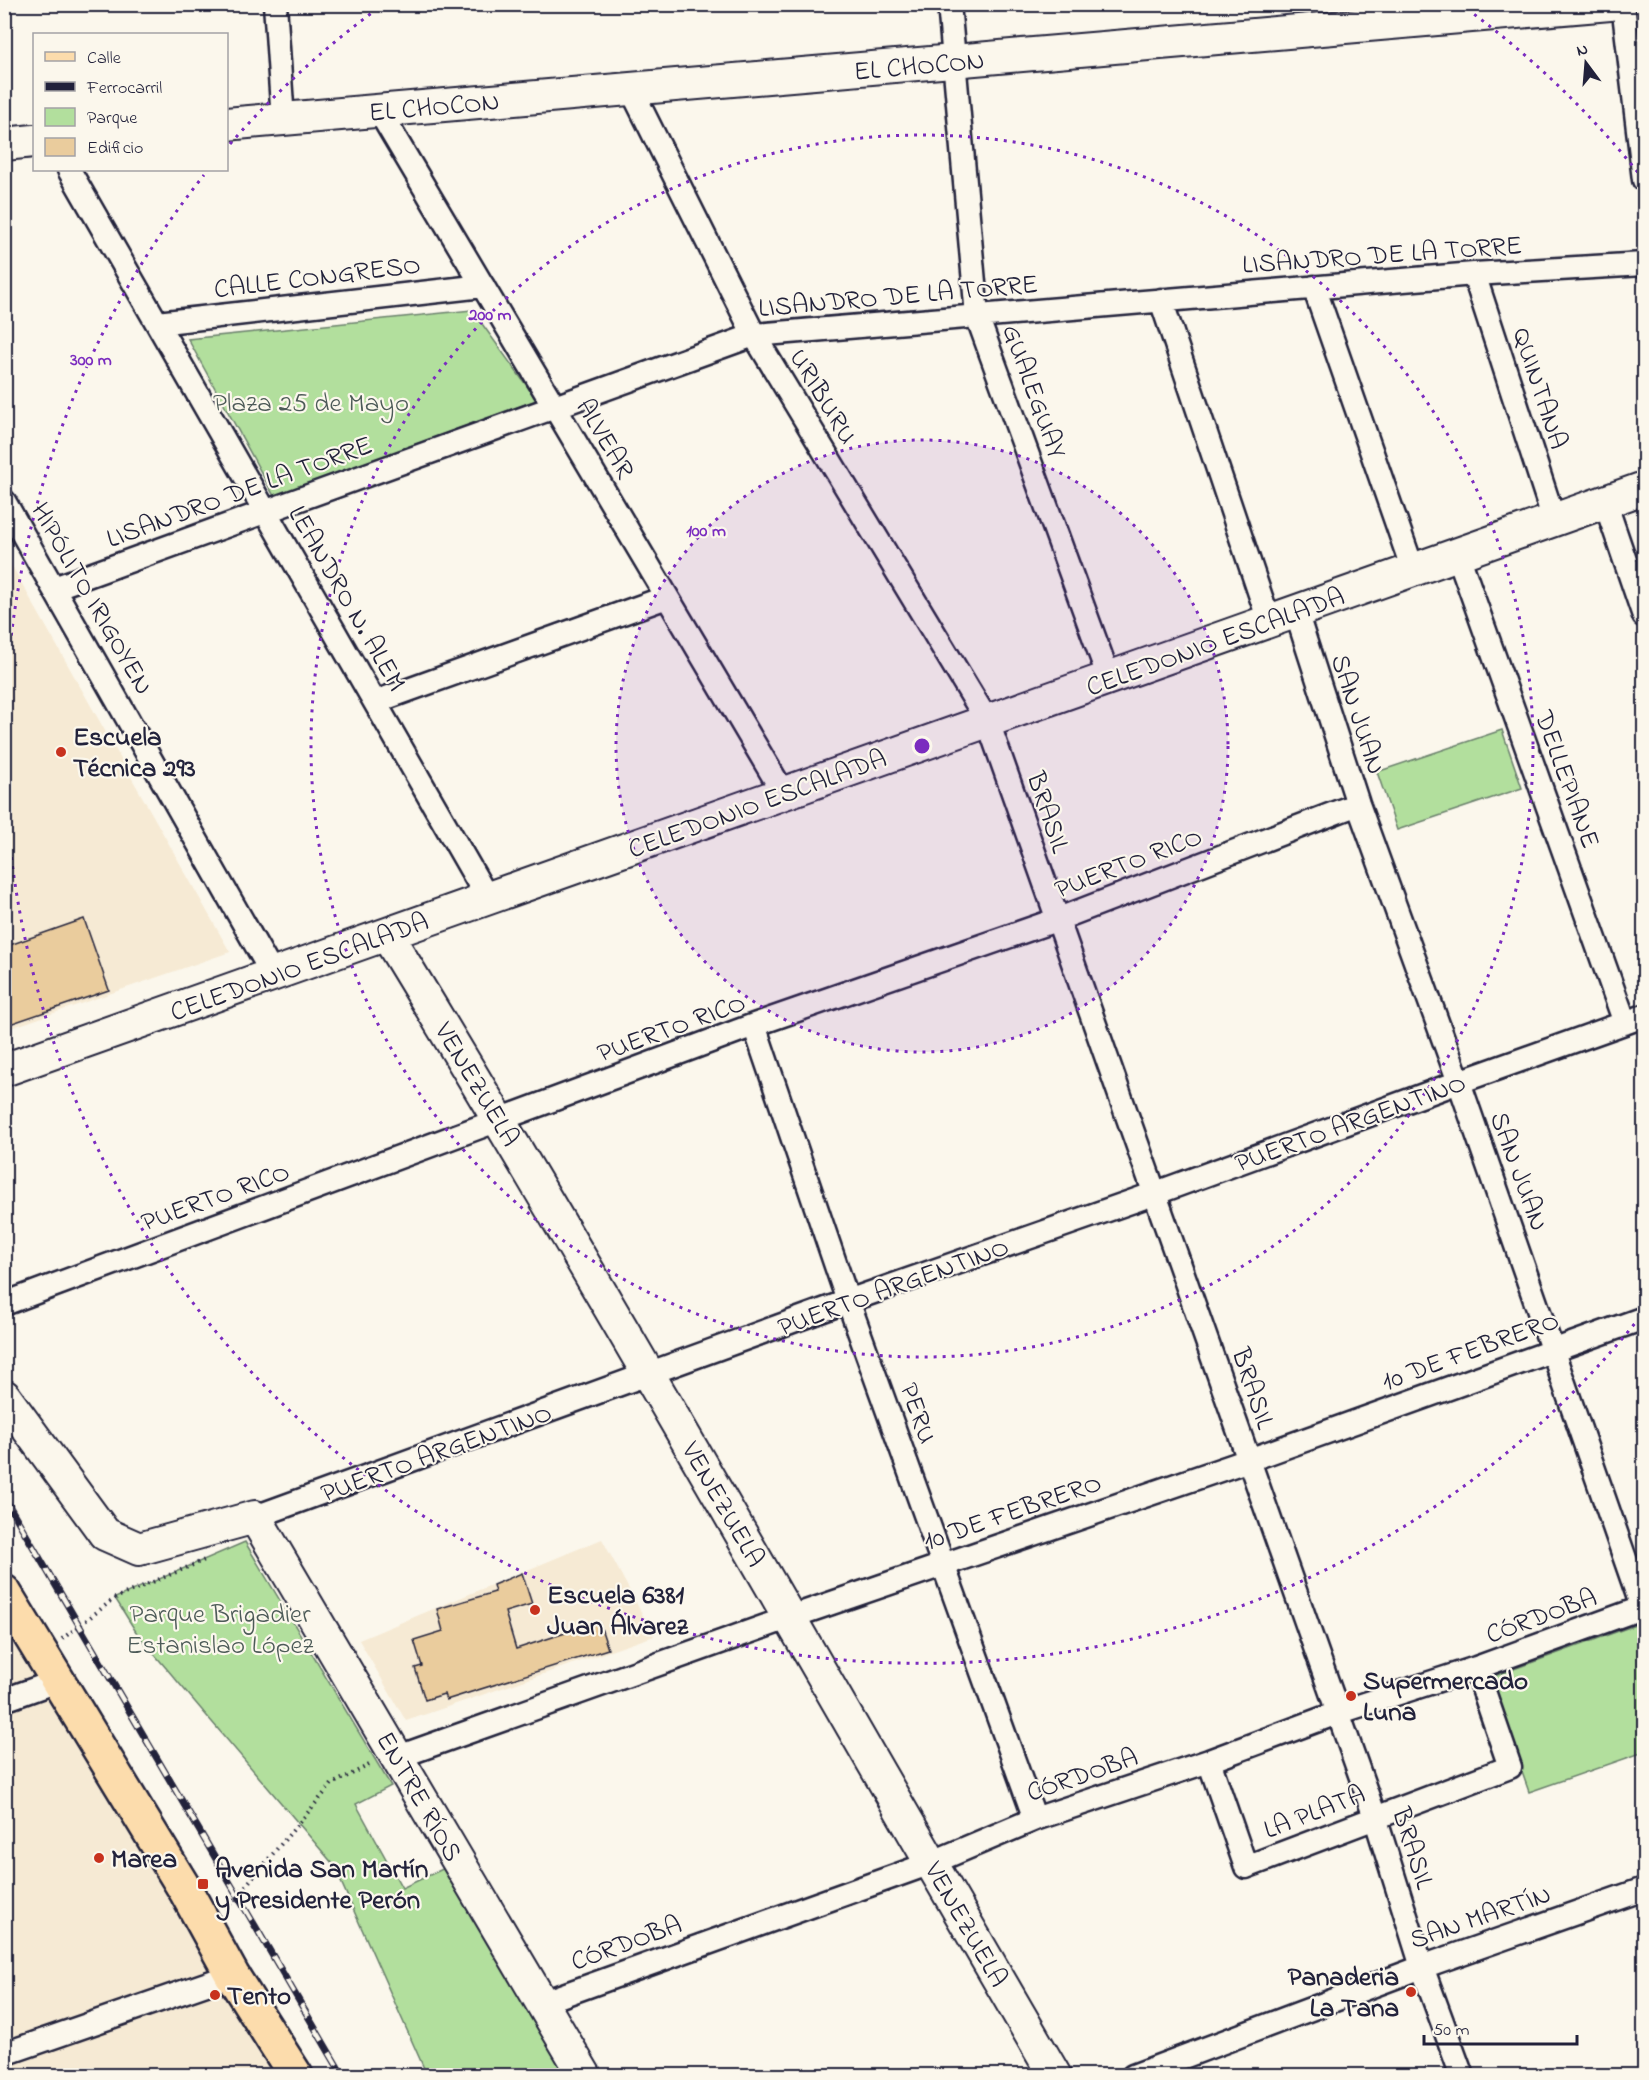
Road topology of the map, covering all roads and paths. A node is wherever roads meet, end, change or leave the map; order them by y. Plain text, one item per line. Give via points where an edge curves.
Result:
1 (275, 4) edge
2 (949, 4) edge
3 (1610, 4) edge
4 (1623, 4) edge
5 (954, 63) junction
6 (632, 89) junction
7 (379, 111) junction
8 (284, 120) junction
9 (228, 124) edge
10 (33, 141) edge
11 (4, 144) edge
12 (70, 171) edge
13 (1644, 180) edge
14 (1644, 264) edge
15 (1474, 274) junction
16 (483, 286) junction
17 (1314, 287) junction
18 (1161, 300) junction
19 (978, 316) junction
20 (157, 323) junction
21 (754, 335) junction
22 (555, 407) junction
23 (1644, 488) edge
24 (4, 501) edge
25 (1605, 502) junction
26 (266, 512) junction
27 (1554, 520) junction
28 (1458, 555) junction
29 (1413, 570) junction
30 (54, 588) junction
31 (667, 597) junction
32 (1644, 616) edge
33 (1283, 617) junction
34 (1108, 678) junction
35 (375, 702) junction
36 (988, 722) junction
37 (784, 794) junction
38 (1358, 804) junction
39 (488, 899) junction
40 (1056, 920) junction
41 (387, 935) junction
42 (273, 975) junction
43 (1635, 1019) edge
44 (754, 1025) junction
45 (4, 1070) edge
46 (1458, 1082) junction
47 (501, 1121) junction
48 (1156, 1193) junction
49 (848, 1301) junction
50 (4, 1304) edge
51 (1644, 1318) edge
52 (1554, 1350) junction
53 (650, 1375) junction
54 (4, 1396) edge
55 (1249, 1460) junction
56 (255, 1517) junction
57 (213, 1556) dead end
58 (944, 1564) junction
59 (4, 1592) edge
60 (1644, 1609) edge
61 (788, 1618) junction
62 (49, 1668) junction
63 (1476, 1668) junction
64 (4, 1700) edge
65 (1337, 1713) junction
66 (398, 1757) junction
67 (1209, 1761) junction
68 (1375, 1817) junction
69 (1035, 1819) junction
70 (931, 1863) junction
71 (1644, 1889) edge
72 (208, 1930) junction
73 (1422, 1966) junction
74 (232, 1975) junction
75 (542, 2002) junction
76 (4, 2054) edge
77 (296, 2076) edge
78 (585, 2076) edge
79 (1055, 2076) edge
80 (1133, 2076) edge
81 (1462, 2076) edge

1 - 8 street
2 - 5 street, GUALEGUAY
3 - 5 street, EL CHOCON
4 - 13 street
5 - 6 street, EL CHOCON
5 - 19 street, GUALEGUAY
6 - 7 street, EL CHOCON
6 - 21 street, URIBURU
7 - 8 street, EL CHOCON
7 - 16 street, ALVEAR
8 - 9 street, EL CHOCON
10 - 11 street
12 - 20 street, LEANDRO N. ALEM
14 - 15 street, LISANDRO DE LA TORRE
15 - 17 street, LISANDRO DE LA TORRE
15 - 27 street, QUINTANA
16 - 20 street, CALLE CONGRESO
16 - 22 street, ALVEAR
17 - 18 street, LISANDRO DE LA TORRE
17 - 29 street
18 - 19 street, LISANDRO DE LA TORRE
18 - 33 street, SAN JUAN
19 - 21 street, LISANDRO DE LA TORRE
19 - 34 street, GUALEGUAY
20 - 26 street, LEANDRO N. ALEM
21 - 22 street, LISANDRO DE LA TORRE
21 - 36 street, URIBURU
22 - 26 street, LISANDRO DE LA TORRE
22 - 31 street, ALVEAR
23 - 25 street, CELEDONIO ESCALADA
24 - 30 street, HIPÓLITO IRIGOYEN
25 - 27 street, CELEDONIO ESCALADA
25 - 32 street
26 - 30 street, LISANDRO DE LA TORRE
26 - 35 street, LEANDRO N. ALEM
27 - 28 street, CELEDONIO ESCALADA
28 - 29 street, CELEDONIO ESCALADA
28 - 43 street, DELLEPIANE
29 - 33 street, CELEDONIO ESCALADA
30 - 42 street, HIPÓLITO IRIGOYEN
31 - 35 street
31 - 37 street, ALVEAR
33 - 34 street, CELEDONIO ESCALADA
33 - 38 street, SAN JUAN
34 - 36 street, CELEDONIO ESCALADA
35 - 39 street, LEANDRO N. ALEM
36 - 37 street, CELEDONIO ESCALADA
36 - 40 street, BRASIL
37 - 39 street, CELEDONIO ESCALADA
38 - 40 street, PUERTO RICO
38 - 46 street, SAN JUAN
39 - 41 street, CELEDONIO ESCALADA
40 - 44 street, PUERTO RICO
40 - 48 street, BRASIL
41 - 42 street, CELEDONIO ESCALADA
41 - 47 street, VENEZUELA
42 - 45 street, CELEDONIO ESCALADA
43 - 46 street, PUERTO ARGENTINO
44 - 47 street, PUERTO RICO
44 - 49 street, PERU
46 - 48 street, PUERTO ARGENTINO
46 - 52 street, SAN JUAN
47 - 50 street, PUERTO RICO
47 - 53 street, VENEZUELA
48 - 49 street, PUERTO ARGENTINO
48 - 55 street, BRASIL
49 - 53 street, PUERTO ARGENTINO
49 - 58 street, PERU
51 - 52 street, 10 DE FEBRERO
52 - 55 street, 10 DE FEBRERO
52 - 60 street, SAN JUAN
53 - 56 street, PUERTO ARGENTINO
53 - 61 street, VENEZUELA
54 - 56 street, PUERTO ARGENTINO via 105,1534 139,1549
55 - 58 street, 10 DE FEBRERO
55 - 65 street, BRASIL
56 - 66 street, ENTRE RÍOS
57 - 62 path via 115,1598
58 - 61 street, 10 DE FEBRERO
58 - 69 street, PERU
59 - 62 main road
60 - 63 street, CÓRDOBA
61 - 66 street, 10 DE FEBRERO
61 - 70 street, VENEZUELA
62 - 64 street
62 - 72 main road
63 - 65 street, CÓRDOBA
63 - 68 street, LA PLATA via 1510,1767
65 - 67 street, CÓRDOBA
65 - 68 street, BRASIL
66 - 72 path via 382,1758 332,1784
66 - 75 street, ENTRE RÍOS
67 - 68 street, LA PLATA via 1245,1867
67 - 69 street, CÓRDOBA
68 - 73 street, BRASIL
69 - 70 street, CÓRDOBA
70 - 75 street, CÓRDOBA
70 - 79 street, VENEZUELA
71 - 73 street, SAN MARTÍN
72 - 74 main road
73 - 80 street, SAN MARTÍN
73 - 81 street, BRASIL
74 - 76 street
74 - 77 main road
75 - 78 street, ENTRE RÍOS

